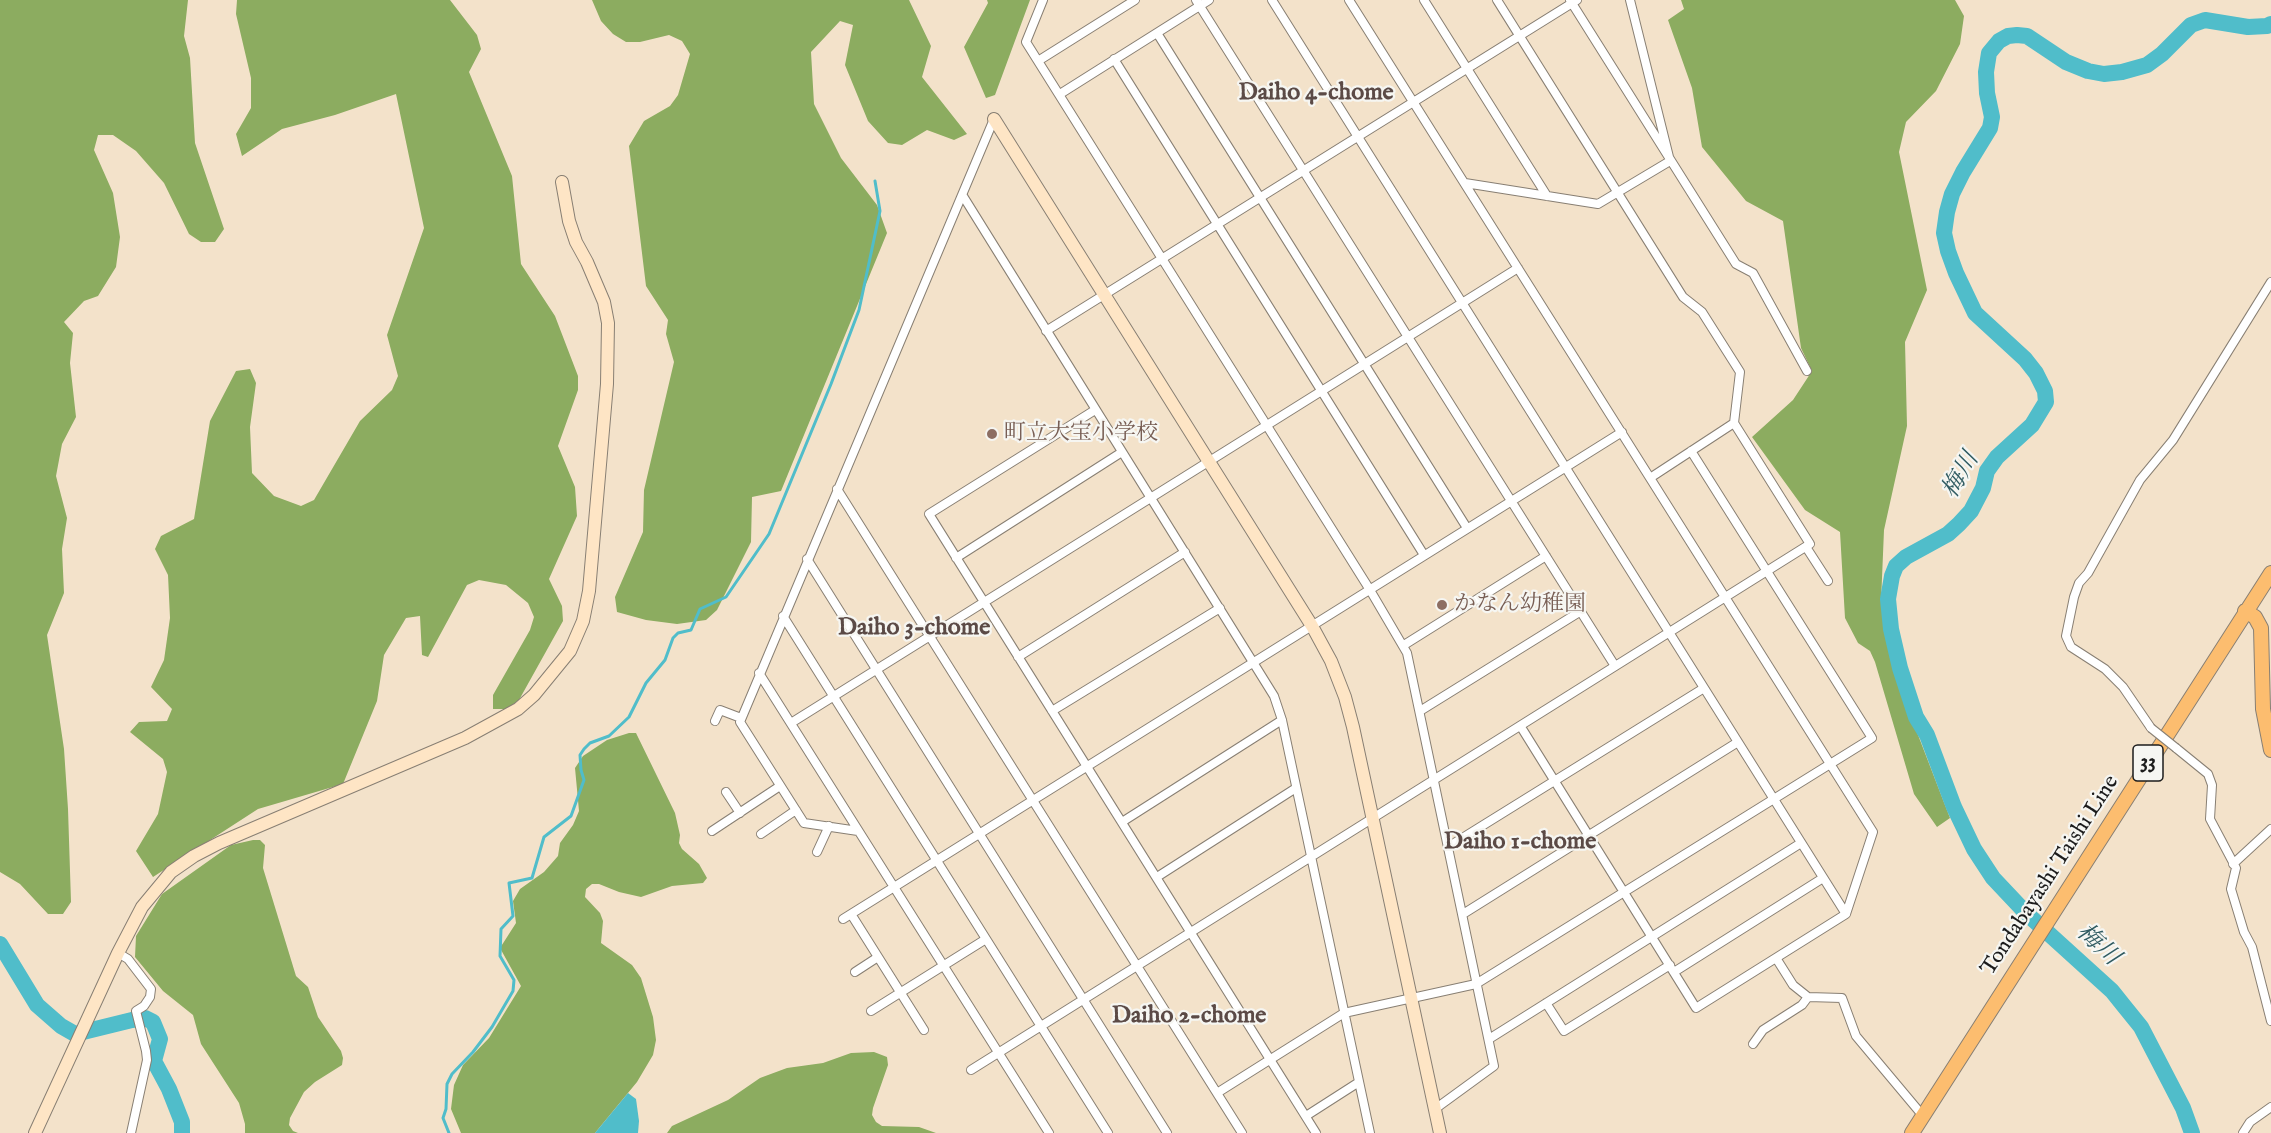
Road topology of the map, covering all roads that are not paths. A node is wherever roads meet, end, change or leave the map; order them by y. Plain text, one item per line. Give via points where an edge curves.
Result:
1 (1043, 0) edge
2 (1135, 0) edge
3 (1209, 0) edge
4 (1272, 0) edge
5 (1349, 0) edge
6 (1424, 0) edge
7 (1497, 0) edge
8 (1630, 0) edge
9 (1573, 1) edge
10 (1198, 3) edge
11 (1157, 33) junction
12 (1520, 35) junction
13 (1114, 59) junction
14 (1038, 61) junction
15 (1467, 68) junction
16 (1060, 94) junction
17 (1413, 102) junction
18 (994, 119) joint
19 (1358, 136) junction
20 (1670, 161) junction
21 (1304, 171) junction
22 (562, 182) dead end
23 (1465, 183) junction
24 (1617, 191) junction
25 (963, 196) junction
26 (1547, 196) junction
27 (1262, 198) junction
28 (1218, 225) junction
29 (1163, 259) junction
30 (1518, 268) junction
31 (2271, 282) edge
32 (1105, 295) junction
33 (1462, 303) junction
34 (1046, 331) junction
35 (1408, 337) junction
36 (1364, 364) junction
37 (1807, 371) dead end
38 (1322, 391) junction
39 (1095, 410) junction
40 (1734, 423) junction
41 (1266, 425) junction
42 (1622, 432) junction
43 (1691, 451) junction
44 (1122, 452) junction
45 (1209, 461) junction
46 (1565, 467) junction
47 (1650, 478) junction
48 (837, 489) junction
49 (1151, 497) junction
50 (1511, 501) junction
51 (1467, 528) junction
52 (1806, 547) junction
53 (1185, 552) junction
54 (1424, 555) junction
55 (1546, 556) junction
56 (956, 558) junction
57 (807, 559) junction
58 (1767, 571) junction
59 (2271, 573) edge
60 (1828, 581) dead end
61 (1370, 590) junction
62 (1724, 598) junction
63 (983, 601) junction
64 (1220, 608) junction
65 (1581, 611) junction
66 (2245, 611) junction
67 (783, 616) junction
68 (1312, 626) junction
69 (1669, 632) junction
70 (930, 635) junction
71 (1404, 645) junction
72 (1018, 657) junction
73 (1254, 662) junction
74 (1616, 666) junction
75 (876, 669) junction
76 (759, 673) junction
77 (1704, 688) junction
78 (833, 696) junction
79 (1052, 711) junction
80 (1420, 711) junction
81 (741, 718) junction
82 (1282, 720) junction
83 (715, 721) dead end
84 (790, 723) junction
85 (1521, 726) junction
86 (1738, 742) junction
87 (2271, 750) edge
88 (1830, 765) junction
89 (1087, 766) junction
90 (1434, 780) junction
91 (1554, 781) junction
92 (780, 786) junction
93 (1296, 788) junction
94 (726, 792) dead end
95 (1774, 799) junction
96 (1034, 800) junction
97 (796, 810) junction
98 (740, 813) junction
99 (1373, 817) junction
100 (1122, 822) junction
101 (829, 826) junction
102 (2271, 829) edge
103 (712, 831) dead end
104 (858, 831) junction
105 (980, 833) junction
106 (761, 834) dead end
107 (1589, 836) junction
108 (1801, 843) junction
109 (1448, 847) junction
110 (817, 852) dead end
111 (1311, 856) junction
112 (936, 860) junction
113 (2233, 864) junction
114 (1156, 877) junction
115 (1823, 878) junction
116 (893, 887) junction
117 (1625, 893) junction
118 (1463, 914) junction
119 (1846, 914) junction
120 (1190, 932) junction
121 (1651, 936) junction
122 (986, 939) junction
123 (118, 953) junction
124 (878, 957) junction
125 (1776, 958) junction
126 (1137, 965) junction
127 (943, 966) junction
128 (1672, 969) junction
129 (855, 972) dead end
130 (1476, 984) junction
131 (900, 993) junction
132 (1808, 997) junction
133 (1083, 999) junction
134 (1412, 1000) junction
135 (1545, 1003) junction
136 (871, 1011) dead end
137 (1344, 1013) junction
138 (2271, 1021) edge
139 (1041, 1025) junction
140 (924, 1030) dead end
141 (1489, 1039) junction
142 (1753, 1044) dead end
143 (998, 1052) junction
144 (1271, 1061) junction
145 (971, 1070) dead end
146 (1359, 1082) junction
147 (1217, 1093) junction
148 (2271, 1107) edge
149 (1435, 1109) junction
150 (1306, 1116) junction
151 (1923, 1116) junction
152 (35, 1133) edge
153 (131, 1133) edge
154 (1048, 1133) edge
155 (1108, 1133) edge
156 (1167, 1133) edge
157 (1241, 1133) edge
158 (1316, 1133) edge
159 (1370, 1133) edge
160 (1440, 1133) edge
161 (1912, 1133) edge
162 (2243, 1133) edge

1 - 14 street via 1026,42
2 - 14 street
3 - 10 street
4 - 19 street
5 - 17 street
6 - 15 street
7 - 12 street
8 - 20 street
9 - 12 street
9 - 20 street
10 - 11 street
10 - 21 street
11 - 13 street
11 - 27 street
12 - 15 street
12 - 24 street
13 - 16 street
13 - 28 street
14 - 16 street
15 - 17 street
15 - 26 street
16 - 29 street
17 - 19 street
17 - 23 street
18 - 25 street
18 - 32 street
19 - 21 street
19 - 33 street
20 - 24 street
20 - 37 street via 1736,264 1753,273
21 - 27 street
21 - 35 street
22 - 123 street via 572,231 608,323 607,384 589,591 583,621 570,651 518,709 465,738 194,856 171,872 142,907
23 - 26 street
23 - 30 street
24 - 26 street via 1598,204
24 - 40 street via 1683,297 1702,312 1740,372
25 - 34 street
25 - 48 street
27 - 28 street
27 - 36 street
28 - 29 street
28 - 38 street
29 - 32 street
29 - 41 street
30 - 33 street
30 - 42 street
31 - 113 street, bridge via 2173,440 2140,480 2079,583 2066,636 2071,647 2105,669 2123,687 2151,728 2208,774 2210,819
32 - 34 street
32 - 45 street
33 - 35 street
33 - 46 street
34 - 39 street
35 - 36 street
35 - 50 street
36 - 38 street
36 - 51 street
38 - 41 street
38 - 54 street
39 - 44 street
39 - 56 street via 929,514
40 - 43 street
40 - 52 street via 1810,544
41 - 45 street
41 - 61 street
42 - 46 street
42 - 47 street
43 - 47 street
43 - 58 street
44 - 49 street
44 - 56 street
45 - 49 street
45 - 68 street
46 - 50 street
46 - 69 street
47 - 62 street
48 - 57 street
48 - 70 street
49 - 53 street
49 - 63 street
50 - 51 street
50 - 55 street
51 - 54 street
52 - 58 street
52 - 60 street
53 - 64 street
53 - 72 street
54 - 61 street
55 - 65 street
55 - 71 street
56 - 63 street
57 - 67 street
57 - 75 street
58 - 62 street
58 - 88 street via 1872,738
59 - 66 main road, Tondabayashi Taishi Line
61 - 68 street
61 - 71 street
62 - 69 street
62 - 88 street
63 - 70 street
63 - 72 street
64 - 73 street
64 - 79 street
65 - 74 street
65 - 80 street
66 - 87 main road via 2262,628 2263,709
66 - 151 main road, Tondabayashi Taishi Line / 33
67 - 76 street
67 - 78 street
68 - 73 street
68 - 99 street via 1345,697
69 - 74 street
69 - 77 street
70 - 75 street
70 - 96 street
71 - 80 street
72 - 79 street
73 - 82 street via 1274,696
73 - 89 street
74 - 85 street
75 - 78 street
75 - 105 street
76 - 81 street
76 - 84 street
77 - 86 street
77 - 91 street
78 - 84 street
78 - 112 street
79 - 89 street
80 - 90 street
81 - 83 street via 720,710
81 - 92 street
82 - 93 street
82 - 100 street
84 - 104 street
85 - 90 street
85 - 91 street
86 - 95 street
86 - 107 street
88 - 95 street
88 - 119 street via 1873,832
89 - 96 street
89 - 100 street
90 - 99 street
90 - 109 street
91 - 107 street
91 - 109 street
92 - 97 street
92 - 98 street
93 - 111 street
93 - 114 street
94 - 98 street
95 - 108 street
95 - 117 street
96 - 105 street
96 - 126 street
97 - 101 street via 804,823
97 - 106 street
98 - 103 street
99 - 111 street
99 - 134 street
100 - 114 street
101 - 104 street
101 - 110 street
102 - 113 street
104 - 116 street
105 - 112 street
105 - 133 street
107 - 117 street
107 - 118 street
108 - 115 street
108 - 121 street
109 - 118 street
111 - 120 street
111 - 137 street
112 - 116 street
112 - 122 street
113 - 138 street via 2236,868 2230,889 2252,947
114 - 120 street
115 - 119 street
115 - 128 street
116 - 124 street via 847,916
116 - 127 street
117 - 121 street
117 - 130 street
118 - 130 street
119 - 125 street
120 - 126 street
120 - 144 street
121 - 128 street
121 - 135 street
122 - 127 street
122 - 139 street
123 - 152 street
123 - 153 street via 128,959 151,989 144,1006 136,1011 147,1060
124 - 129 street
124 - 131 street
125 - 128 street via 1696,1008
125 - 132 street via 1793,985
126 - 133 street
126 - 147 street
127 - 131 street
127 - 143 street
128 - 135 street via 1564,1031
130 - 134 street
130 - 141 street
131 - 136 street
131 - 140 street
132 - 142 street via 1763,1030
132 - 151 street via 1842,998 1856,1036
133 - 139 street
133 - 156 street
134 - 137 street
134 - 149 street
135 - 141 street
137 - 144 street
137 - 146 street
139 - 143 street
139 - 155 street
141 - 149 street via 1494,1066
143 - 145 street
143 - 154 street
144 - 147 street
144 - 150 street
146 - 150 street
146 - 159 street
147 - 157 street
148 - 162 street via 2250,1122
149 - 160 street
150 - 158 street
151 - 161 main road, Tondabayashi Taishi Line / 33

